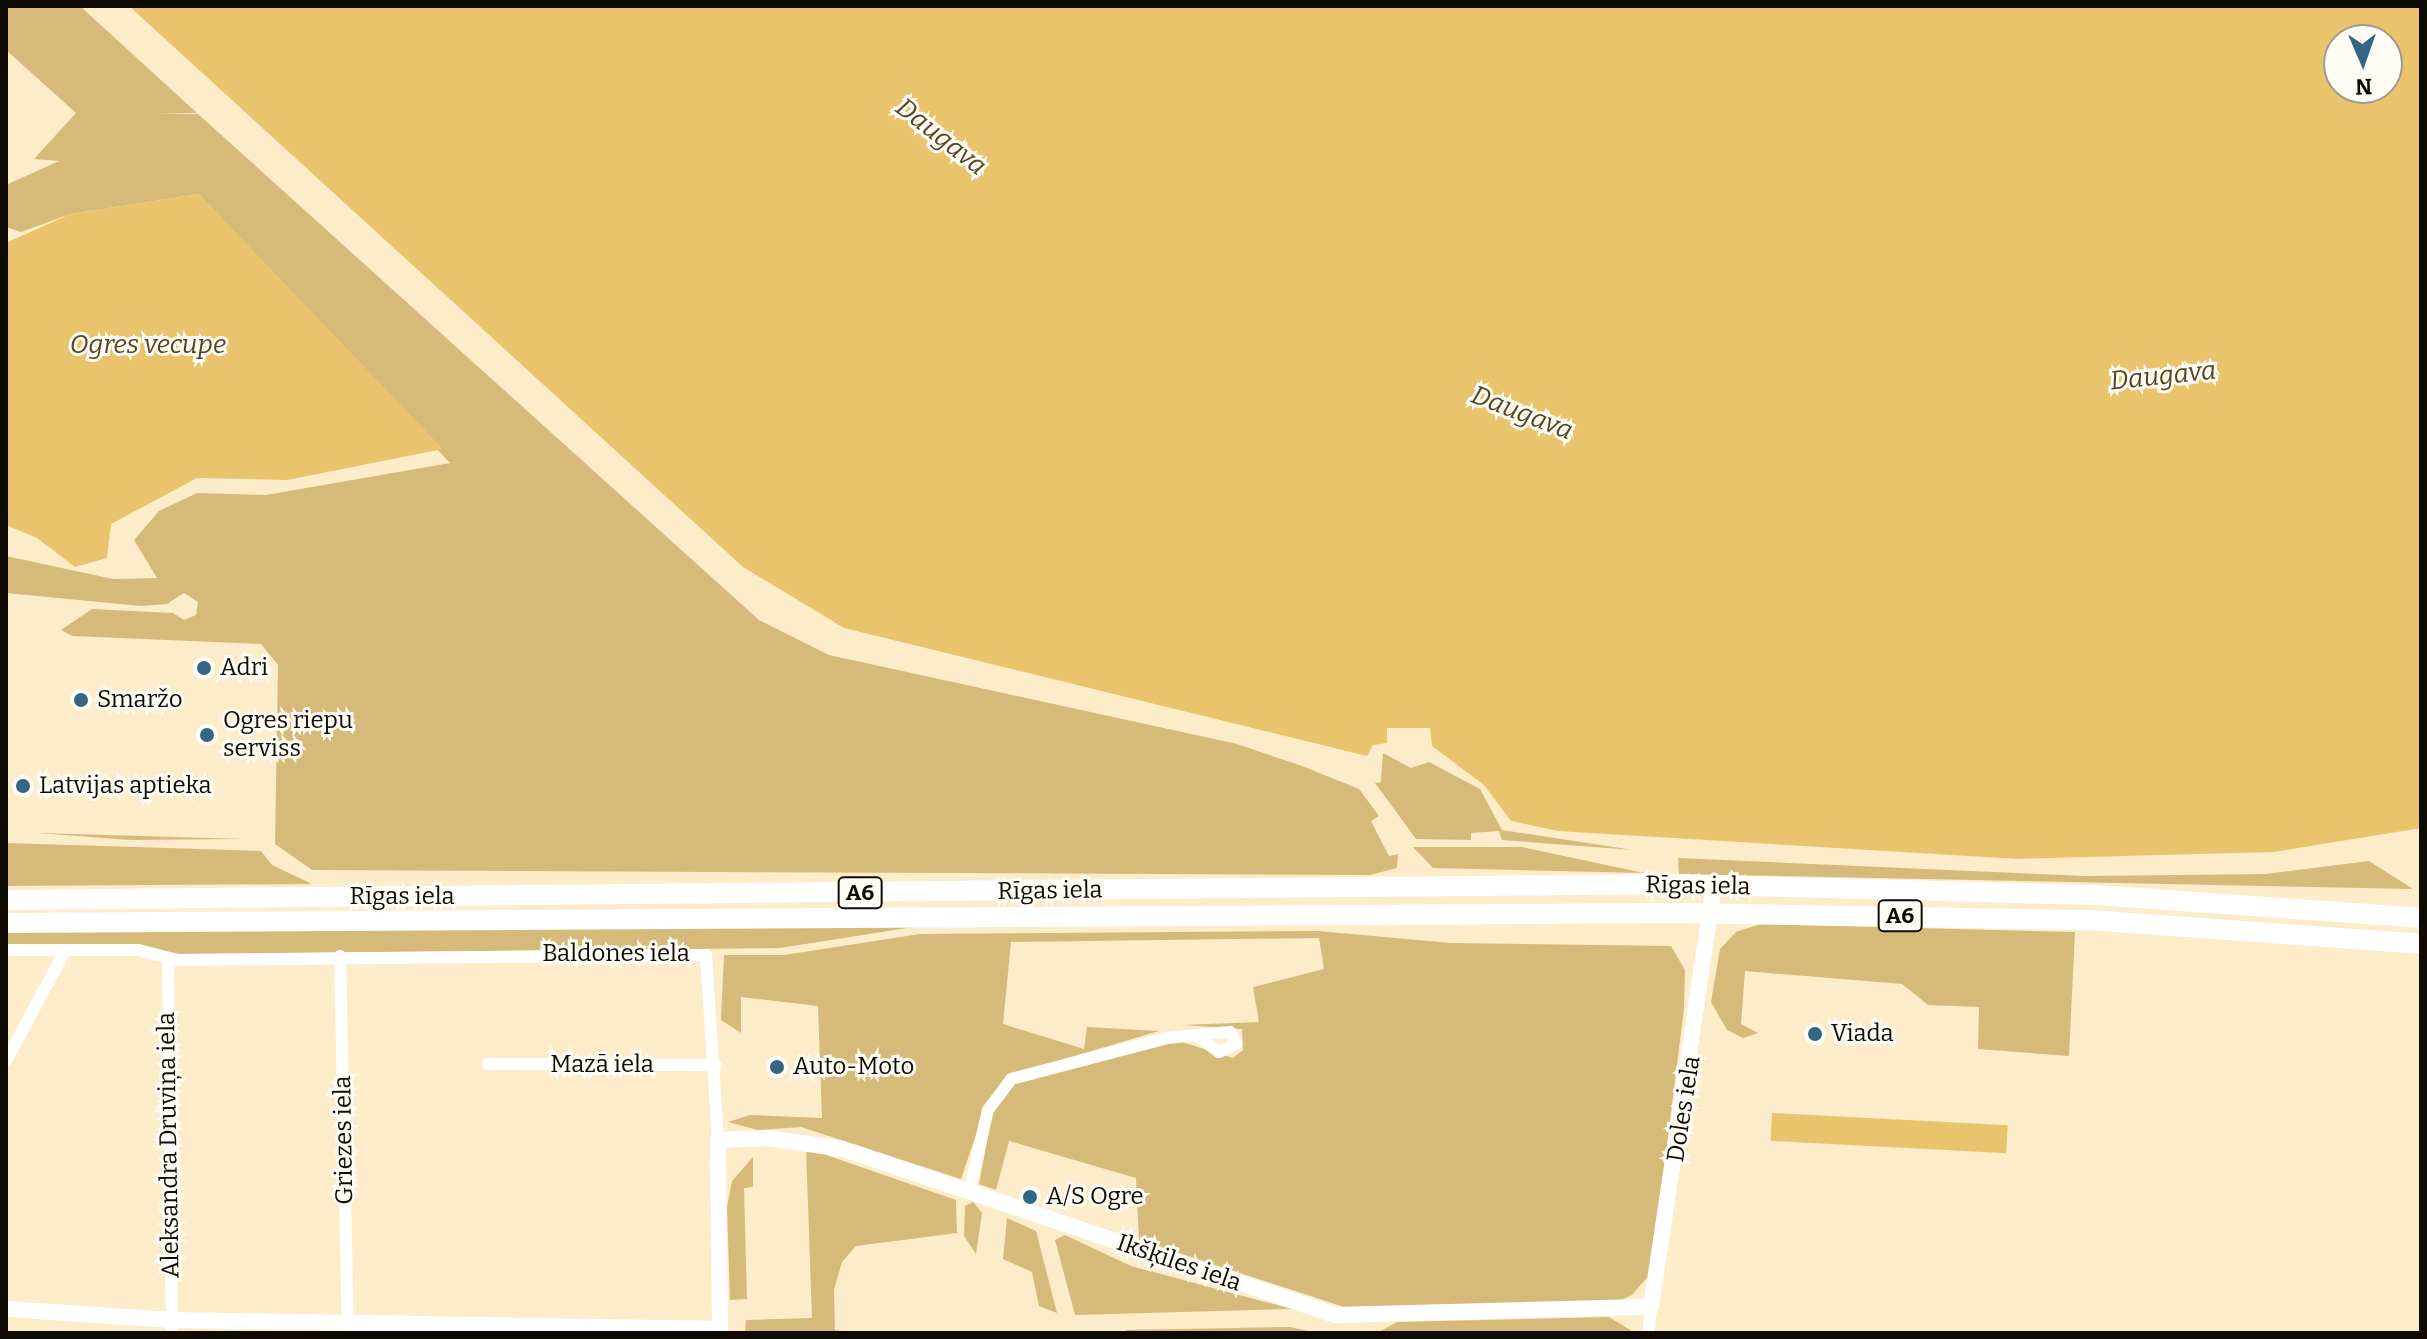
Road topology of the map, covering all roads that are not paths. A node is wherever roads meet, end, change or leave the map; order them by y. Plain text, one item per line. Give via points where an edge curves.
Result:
1 (1714, 885) junction
2 (6, 900) edge
3 (1712, 913) junction
4 (2421, 918) edge
5 (6, 923) edge
6 (2421, 944) edge
7 (6, 950) edge
8 (65, 951) junction
9 (340, 956) junction
10 (168, 958) junction
11 (1196, 1035) dead end
12 (6, 1061) edge
13 (488, 1064) dead end
14 (716, 1065) junction
15 (718, 1140) junction
16 (969, 1192) junction
17 (1651, 1307) junction
18 (6, 1309) edge
19 (172, 1327) edge
20 (342, 1327) edge
21 (525, 1330) edge
22 (720, 1331) edge
23 (1648, 1333) edge

1 - 2 highway, Rīgas iela / A6
1 - 3 street, Doles iela
1 - 4 highway, Rīgas iela / A6 via 2095,895
3 - 5 highway, Rīgas iela / A6
3 - 6 highway, Rīgas iela / A6 via 2089,920
3 - 17 street, Doles iela
7 - 8 street
8 - 10 street via 139,950
8 - 12 street
9 - 10 street
9 - 14 street, Baldones iela via 706,955
9 - 20 street, Griezes iela
10 - 19 street, Aleksandra Druviņa iela
11 - 16 street via 1011,1079 988,1110
13 - 14 street, Mazā iela
14 - 15 street, Baldones iela
15 - 16 street, Ikšķiles iela via 809,1139
15 - 22 street, Baldones iela
16 - 17 street, Ikšķiles iela via 1335,1315
17 - 23 street, Doles iela
18 - 19 street
19 - 20 street
20 - 21 street
21 - 22 street

